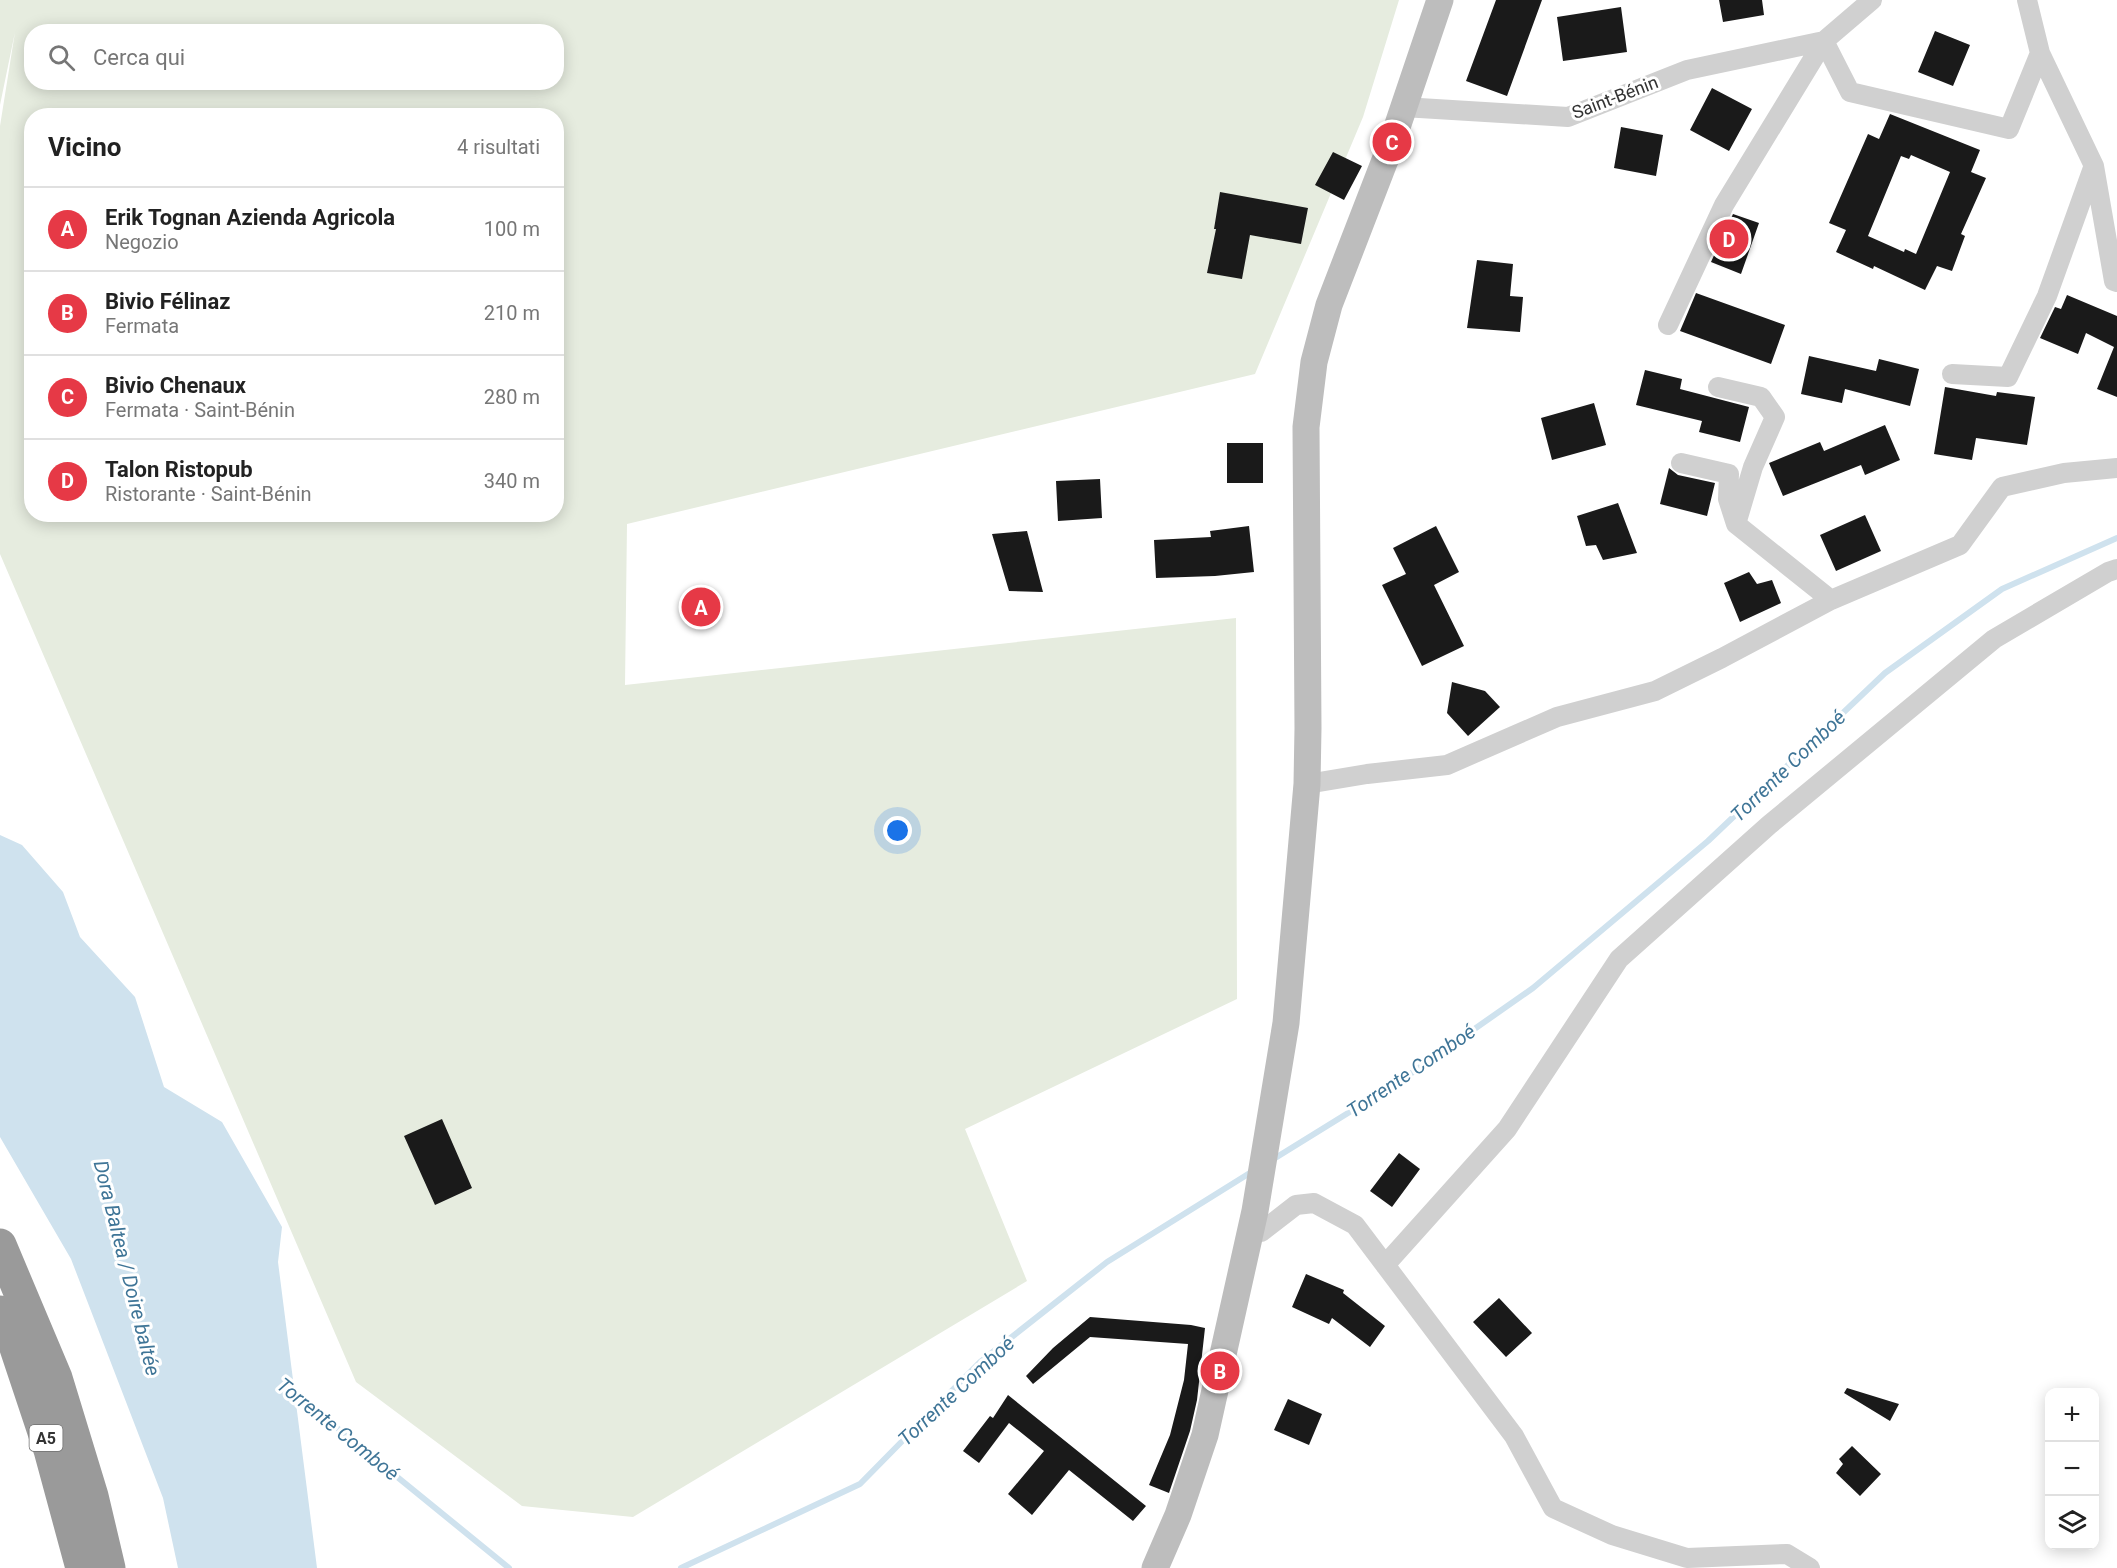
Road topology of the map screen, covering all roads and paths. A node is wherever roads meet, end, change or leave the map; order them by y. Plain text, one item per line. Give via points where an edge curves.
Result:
1 (1440, 0) edge
2 (1872, 0) edge
3 (2027, 0) edge
4 (1824, 41) junction
5 (2040, 53) junction
6 (1403, 107) junction
7 (2094, 166) junction
8 (2117, 282) edge
9 (1668, 325) dead end
10 (1952, 374) dead end
11 (1718, 387) dead end
12 (1681, 463) dead end
13 (2117, 468) edge
14 (1736, 524) junction
15 (2117, 569) edge
16 (1831, 600) junction
17 (1307, 784) junction
18 (1252, 1221) junction
19 (0, 1245) edge
20 (1385, 1265) junction
21 (0, 1312) edge
22 (82, 1568) edge
23 (109, 1568) edge
24 (1155, 1568) edge
25 (1810, 1568) edge

1 - 6 main road
2 - 4 street, Saint-Bénin
3 - 5 street
4 - 5 street via 1850,92 2009,129
4 - 6 street, Saint-Bénin via 1687,70 1568,117
4 - 9 street, Saint-Bénin via 1724,205
5 - 7 street
6 - 17 main road via 1329,306 1314,362 1306,427
7 - 8 street
7 - 10 street via 2047,296 2008,377
11 - 14 street via 1761,397 1775,417 1753,467
12 - 14 street via 1729,474 1728,499
13 - 16 street via 2064,473 2002,487 1960,545
14 - 16 street
15 - 20 street via 1994,639 1769,825 1619,959 1507,1129
16 - 17 street via 1655,691 1557,717 1447,765
17 - 18 main road via 1286,1023
18 - 20 street via 1262,1232 1296,1205 1314,1203 1355,1225
18 - 24 main road via 1205,1436 1179,1515
19 - 23 highway, A5 via 56,1378
20 - 25 street via 1514,1436 1552,1508 1612,1535 1687,1558 1787,1554
21 - 22 highway, A5 via 50,1450

